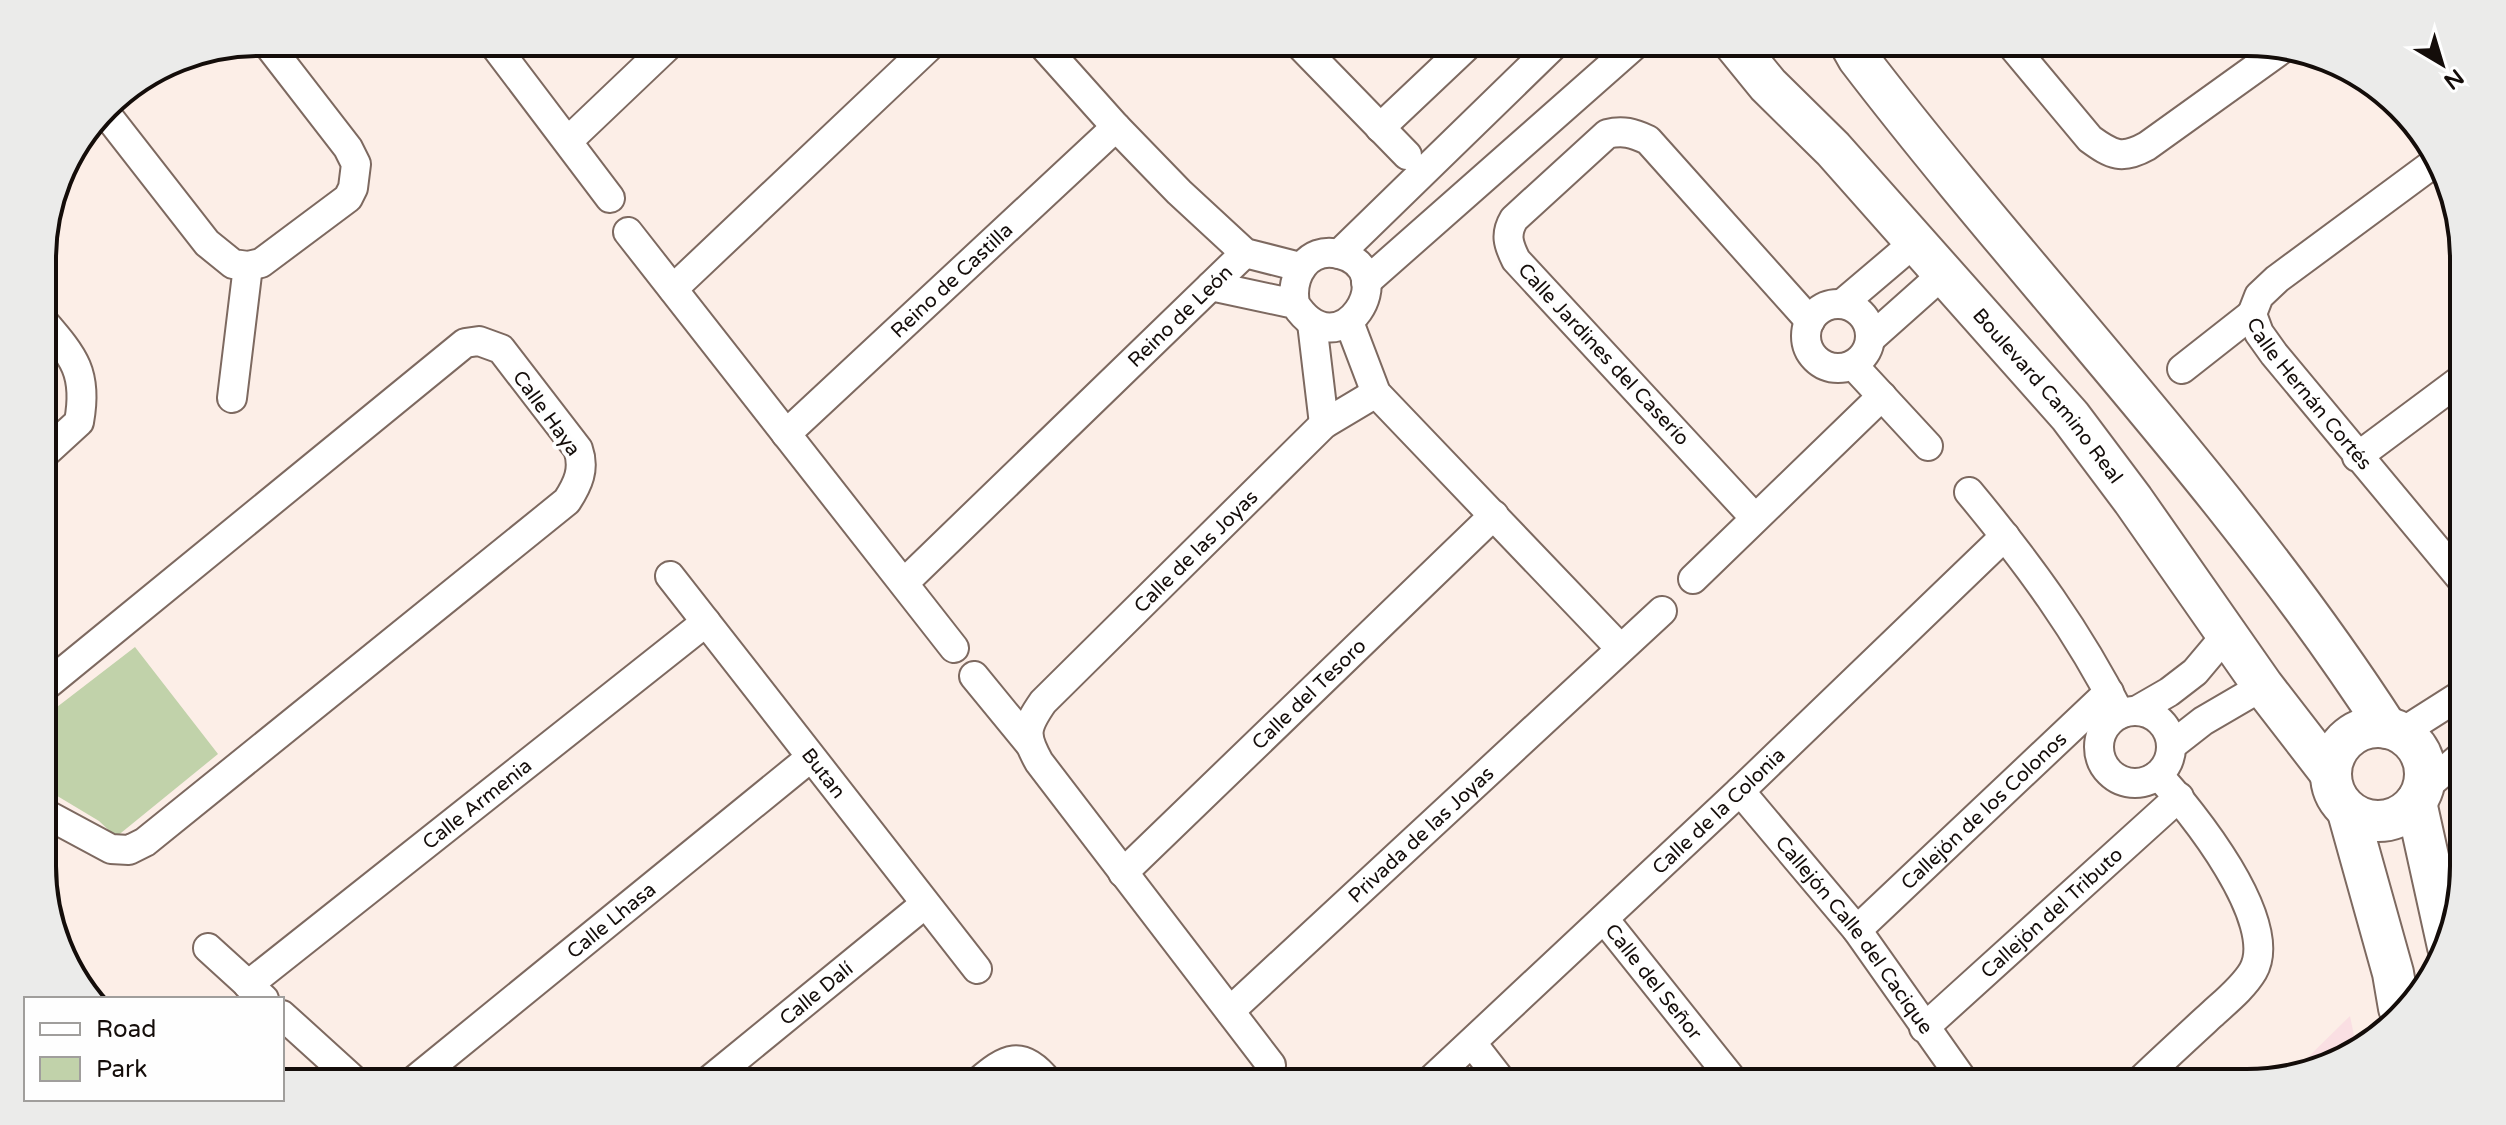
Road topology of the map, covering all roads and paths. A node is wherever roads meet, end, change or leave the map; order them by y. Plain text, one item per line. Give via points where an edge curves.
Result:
1 (277, 56) edge
2 (503, 56) edge
3 (657, 56) edge
4 (919, 56) edge
5 (1053, 56) edge
6 (1311, 56) edge
7 (1456, 56) edge
8 (1543, 56) edge
9 (1622, 56) edge
10 (1744, 56) edge
11 (1857, 56) edge
12 (2021, 56) edge
13 (2270, 57) edge
14 (111, 120) edge
15 (1116, 127) junction
16 (1380, 128) junction
17 (568, 141) junction
18 (1407, 155) dead end
19 (2428, 167) edge
20 (610, 198) dead end
21 (628, 232) dead end
22 (1915, 242) junction
23 (1245, 253) junction
24 (1339, 254) junction
25 (248, 266) junction
26 (1300, 267) junction
27 (1943, 274) junction
28 (1366, 282) junction
29 (1211, 286) junction
30 (673, 289) junction
31 (1842, 304) junction
32 (1304, 313) junction
33 (2252, 314) junction
34 (1810, 321) junction
35 (1349, 322) junction
36 (56, 338) edge
37 (1870, 339) junction
38 (1853, 365) junction
39 (2182, 369) dead end
40 (2450, 388) edge
41 (1376, 393) junction
42 (1882, 396) junction
43 (232, 398) dead end
44 (1324, 424) junction
45 (786, 434) junction
46 (56, 443) edge
47 (1928, 446) dead end
48 (2357, 457) junction
49 (1969, 492) dead end
50 (1494, 515) junction
51 (1754, 517) junction
52 (2005, 536) junction
53 (2450, 566) edge
54 (670, 576) dead end
55 (1693, 579) dead end
56 (904, 583) junction
57 (1662, 611) dead end
58 (706, 622) junction
59 (2227, 634) junction
60 (954, 648) dead end
61 (1620, 648) junction
62 (974, 676) dead end
63 (56, 677) edge
64 (2263, 686) junction
65 (2450, 700) edge
66 (2122, 706) junction
67 (2394, 730) junction
68 (1029, 743) junction
69 (2171, 746) junction
70 (810, 758) junction
71 (2450, 767) edge
72 (2331, 774) junction
73 (2158, 775) junction
74 (1740, 791) junction
75 (2419, 796) junction
76 (2179, 797) junction
77 (2348, 812) junction
78 (56, 819) edge
79 (1123, 873) junction
80 (925, 904) junction
81 (1604, 919) junction
82 (2443, 919) edge
83 (1857, 930) junction
84 (208, 948) dead end
85 (977, 969) dead end
86 (256, 992) edge
87 (2398, 1002) edge
88 (1230, 1011) junction
89 (284, 1017) edge
90 (1924, 1028) junction
91 (1472, 1043) junction
92 (1271, 1065) dead end
93 (342, 1069) edge
94 (428, 1069) edge
95 (723, 1069) edge
96 (993, 1069) edge
97 (1034, 1069) edge
98 (1443, 1069) edge
99 (1492, 1069) edge
100 (1724, 1069) edge
101 (1955, 1069) edge
102 (2153, 1069) edge

1 - 25 street via 348,148 356,176 348,198 261,263
2 - 17 street
3 - 17 street
4 - 30 street
5 - 15 street, Reino de León
6 - 16 street
7 - 16 street
8 - 24 street
9 - 28 street
10 - 22 street, Boulevard Camino Real
11 - 67 street via 1930,152 2155,416 2314,618
12 - 13 street via 2090,139 2120,155 2147,146
14 - 25 street via 207,243 233,264
15 - 23 street, Reino de León
15 - 45 street, Reino de Castilla
16 - 18 street
17 - 20 street
19 - 33 street, Calle Hernán Cortés via 2277,279 2259,296
21 - 30 street
22 - 27 street, Boulevard Camino Real
22 - 31 street
23 - 26 street
23 - 29 street, Reino de León
24 - 26 street via 1318,255
24 - 28 street via 1356,264
25 - 43 street
26 - 32 street via 1293,292
27 - 37 street
27 - 59 street, Boulevard Camino Real via 2070,416
28 - 35 street via 1364,304
29 - 32 street
29 - 56 street, Reino de León
30 - 45 street
31 - 34 street via 1823,307
31 - 37 street via 1866,319
32 - 35 street via 1324,327
32 - 44 street
33 - 39 street
33 - 48 street, Calle Hernán Cortés via 2274,354
34 - 38 street via 1806,341 1815,359 1833,368
34 - 51 street, Calle Jardines del Caserío via 1648,140 1634,133 1607,134 1509,227 1516,260
35 - 41 street
36 - 46 street via 80,370 84,388 79,422
37 - 38 street
38 - 42 street
40 - 48 street
41 - 44 street, Calle de las Joyas
41 - 50 street
42 - 47 street
42 - 51 street
44 - 68 street, Calle de las Joyas via 1043,702 1031,719
45 - 56 street
48 - 53 street, Calle Hernán Cortés
49 - 52 street
50 - 61 street
50 - 79 street, Calle del Tesoro
51 - 55 street
52 - 66 street via 2062,611
52 - 74 street, Calle de la Colonia
54 - 58 street, Butan
56 - 60 street
57 - 61 street, Privada de las Joyas
58 - 70 street, Butan
58 - 86 street, Calle Armenia
59 - 64 street, Boulevard Camino Real
59 - 66 street, Callejón de los Colonos via 2195,672 2169,692
61 - 88 street, Privada de las Joyas
62 - 68 street
63 - 78 street, Calle Haya via 465,343 479,341 501,349 578,449 578,483 567,501 145,842 129,850 111,849
64 - 69 street
64 - 72 street, Boulevard Camino Real
65 - 67 street
66 - 69 street via 2156,718
66 - 73 street via 2099,738 2101,761 2116,778 2138,783
66 - 83 street, Callejón de los Colonos
67 - 72 street via 2373,727 2348,738 2332,760
67 - 75 street via 2420,752 2424,764
68 - 79 street
69 - 73 street
70 - 80 street, Butan
70 - 94 street, Calle Lhasa
71 - 75 street
72 - 77 street via 2335,795
73 - 76 street
74 - 81 street, Calle de la Colonia
74 - 83 street, Callejón Calle del Cacique
75 - 77 street via 2397,818 2384,821
75 - 82 street
76 - 90 street, Callejón del Tributo
76 - 102 street via 2233,875 2253,918 2259,957 2236,992
77 - 87 street
79 - 88 street
80 - 85 street, Butan
80 - 95 street, Calle Dalí
81 - 91 street, Calle de la Colonia
81 - 100 street, Calle del Señor
83 - 90 street, Callejón Calle del Cacique
84 - 86 street
88 - 92 street
89 - 93 street
90 - 101 street, Callejón Calle del Cacique
91 - 98 street, Calle de la Colonia
91 - 99 street
96 - 97 street via 1022,1060

